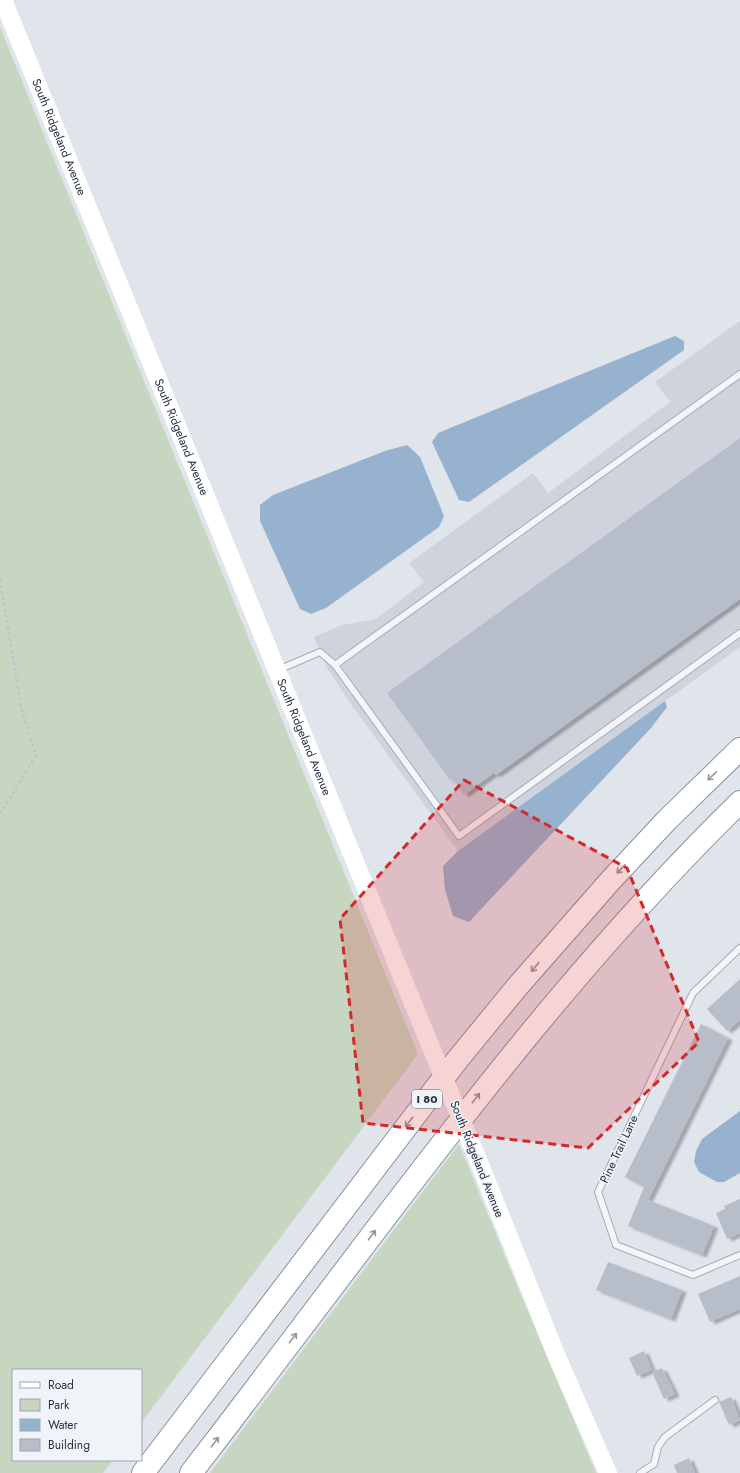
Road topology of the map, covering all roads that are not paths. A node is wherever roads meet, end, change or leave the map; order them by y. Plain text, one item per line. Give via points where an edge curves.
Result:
1 (3, 0) edge
2 (740, 374) edge
3 (740, 633) edge
4 (335, 665) junction
5 (276, 671) junction
6 (740, 749) edge
7 (740, 802) edge
8 (740, 948) edge
9 (740, 1255) edge
10 (715, 1400) dead end
11 (143, 1473) edge
12 (191, 1473) edge
13 (608, 1473) edge
14 (640, 1473) edge

1 - 5 street, South Ridgeland Avenue
2 - 4 lane
3 - 4 lane via 459,836
4 - 5 lane via 320,652
5 - 13 street, South Ridgeland Avenue, bridge via 557,1357
6 -> 11 highway, I 80 via 611,880 512,993 458,1059
12 -> 7 highway via 478,1095 535,1025 639,907
8 - 9 lane, Pine Trail Lane via 693,993 598,1192 616,1245 693,1275
10 - 14 lane via 665,1437 658,1447 654,1464

